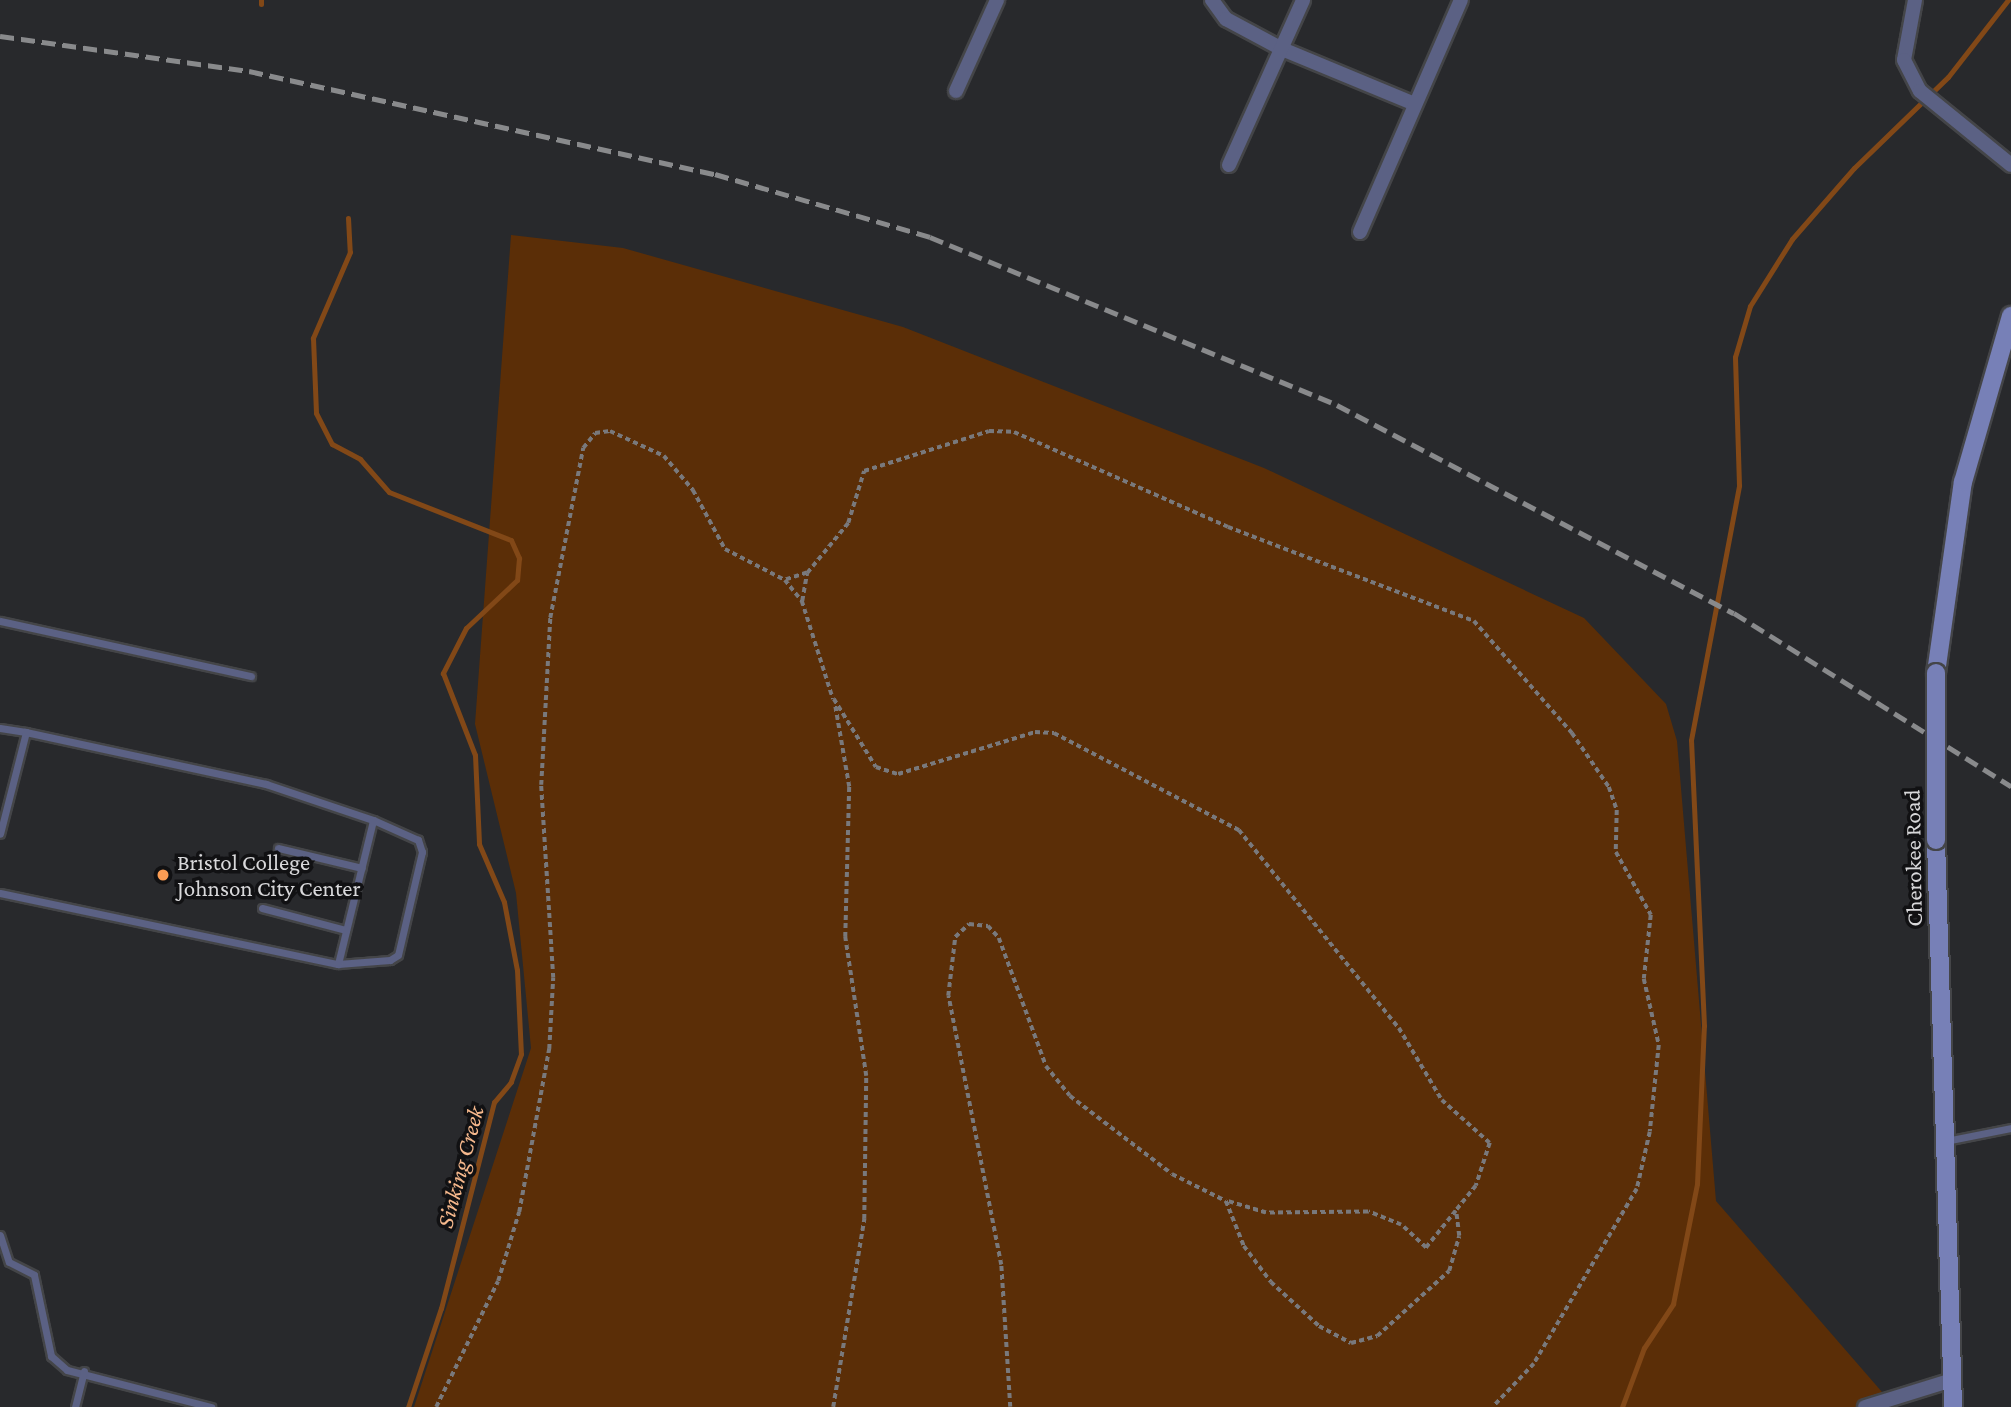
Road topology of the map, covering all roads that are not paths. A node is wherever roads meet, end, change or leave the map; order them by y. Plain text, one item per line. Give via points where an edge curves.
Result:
1 (998, 0) edge
2 (1212, 0) edge
3 (1303, 0) edge
4 (1461, 0) edge
5 (1915, 0) edge
6 (1282, 49) junction
7 (956, 91) dead end
8 (1415, 104) junction
9 (1229, 165) dead end
10 (2011, 165) edge
11 (1360, 232) dead end
12 (2011, 316) edge
13 (0, 621) edge
14 (251, 676) dead end
15 (0, 728) edge
16 (26, 732) junction
17 (373, 820) junction
18 (0, 834) edge
19 (278, 848) dead end
20 (362, 868) junction
21 (0, 893) edge
22 (262, 908) dead end
23 (346, 930) junction
24 (338, 964) junction
25 (2011, 1128) edge
26 (1945, 1141) junction
27 (0, 1235) edge
28 (84, 1371) junction
29 (1949, 1381) junction
30 (75, 1407) edge
31 (211, 1407) edge
32 (1865, 1407) edge
33 (1953, 1407) edge

1 - 7 street
2 - 6 street via 1226,19
3 - 6 street
4 - 8 street
5 - 10 street via 1904,60 1920,91
6 - 8 street
6 - 9 street
8 - 11 street
12 - 26 main road, Cherokee Road, bridge via 1963,482 1936,673
13 - 14 lane
15 - 16 lane
16 - 17 lane via 266,784
16 - 18 lane
17 - 20 lane
17 - 24 lane via 421,845 398,955
19 - 20 lane
20 - 23 lane
21 - 24 lane
22 - 23 lane
23 - 24 lane
25 - 26 lane
26 - 29 main road, Cherokee Road
27 - 28 lane via 9,1262 34,1275 51,1356 67,1370
28 - 30 lane
28 - 31 lane
29 - 32 street
29 - 33 main road, Cherokee Road

